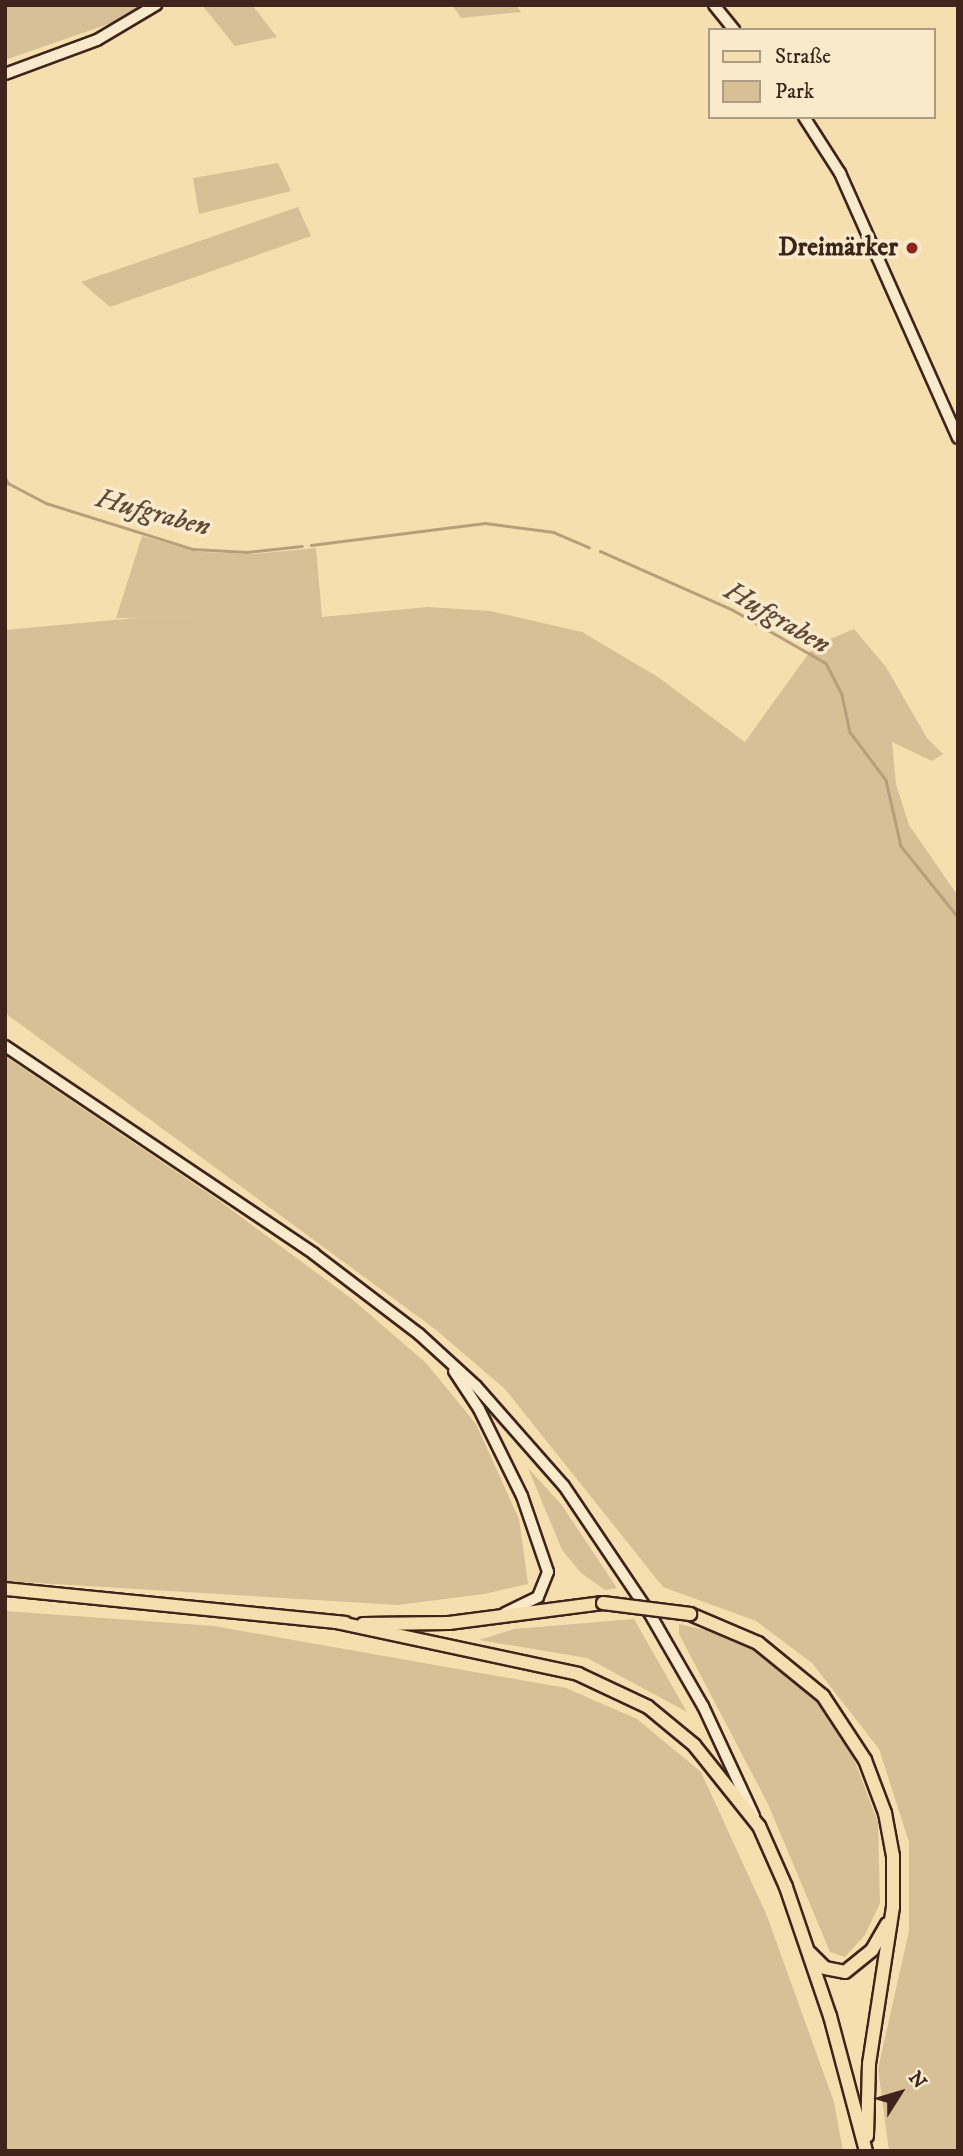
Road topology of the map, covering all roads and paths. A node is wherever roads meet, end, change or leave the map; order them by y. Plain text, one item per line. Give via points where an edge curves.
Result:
1 (156, 5) edge
2 (714, 5) edge
3 (732, 28) edge
4 (5, 74) edge
5 (805, 119) edge
6 (958, 438) edge
7 (5, 1046) edge
8 (445, 1357) junction
9 (5, 1589) edge
10 (499, 1616) junction
11 (336, 1622) junction
12 (759, 1826) junction
13 (893, 1907) junction
14 (807, 1950) junction
15 (866, 2151) edge

1 - 4 main road via 97,40
2 - 3 main road
5 - 6 main road via 840,173
7 - 8 main road via 303,1247
8 - 10 main road via 495,1439 522,1496 548,1572 538,1597
8 - 12 main road via 538,1454 606,1546 703,1706
9 - 11 main road
10 - 11 main road via 420,1625
10 - 13 main road, bridge via 603,1603 652,1606 727,1627 780,1657 840,1718 865,1760 886,1813 893,1856
11 - 12 main road via 578,1674 614,1688 648,1707 694,1745
12 - 14 main road
13 - 14 main road via 880,1940 853,1968 833,1972
13 - 15 main road via 869,2064
14 - 15 main road

